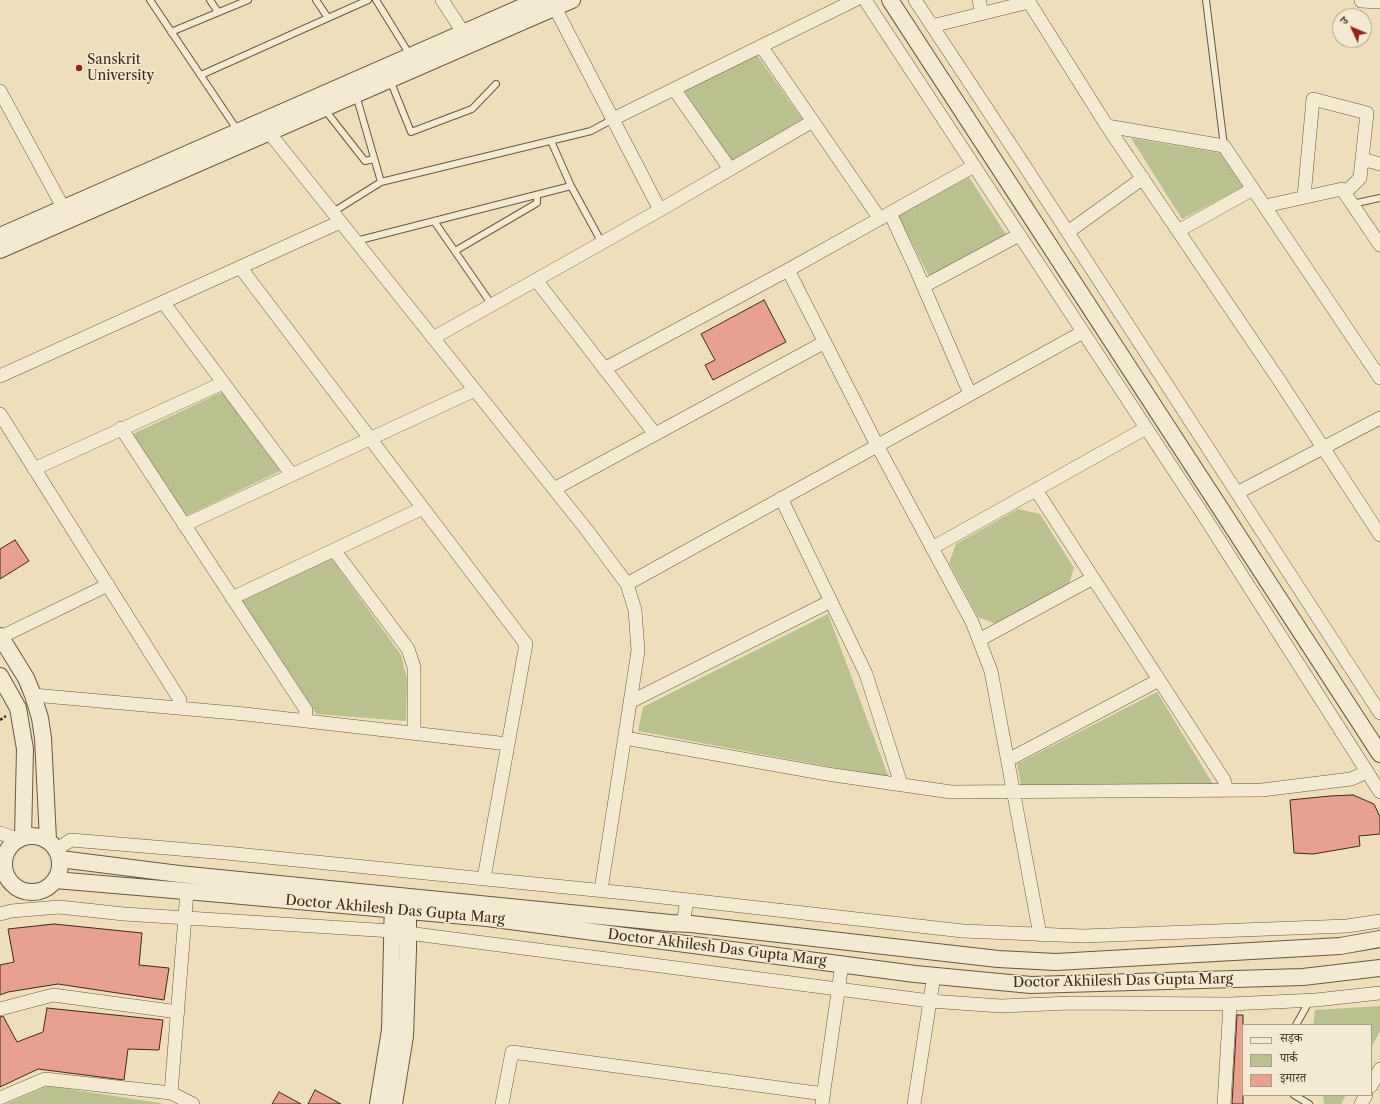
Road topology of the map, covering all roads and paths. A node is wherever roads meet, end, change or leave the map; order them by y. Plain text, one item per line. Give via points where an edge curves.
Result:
1 (150, 0) edge
2 (210, 0) edge
3 (248, 0) edge
4 (316, 0) edge
5 (368, 0) edge
6 (376, 0) edge
7 (442, 0) edge
8 (538, 0) edge
9 (572, 0) edge
10 (855, 0) edge
11 (865, 0) edge
12 (890, 0) edge
13 (915, 0) edge
14 (979, 0) edge
15 (1206, 0) edge
16 (1361, 1) dead end
17 (1380, 2) edge
18 (553, 4) edge
19 (218, 12) junction
20 (982, 14) junction
21 (328, 18) junction
22 (932, 26) junction
23 (171, 32) junction
24 (463, 32) junction
25 (762, 46) junction
26 (410, 56) junction
27 (201, 75) junction
28 (390, 79) junction
29 (496, 84) dead end
30 (674, 89) junction
31 (0, 91) edge
32 (356, 94) junction
33 (323, 108) junction
34 (613, 119) junction
35 (813, 121) junction
36 (1108, 126) junction
37 (264, 127) junction
38 (238, 132) junction
39 (551, 141) junction
40 (1224, 146) junction
41 (374, 159) junction
42 (1362, 160) junction
43 (1380, 164) edge
44 (974, 166) junction
45 (730, 169) junction
46 (1143, 178) junction
47 (381, 182) junction
48 (571, 186) junction
49 (1253, 189) junction
50 (537, 195) junction
51 (1304, 197) junction
52 (1380, 198) edge
53 (1349, 199) junction
54 (1265, 206) junction
55 (64, 209) junction
56 (660, 210) junction
57 (885, 216) junction
58 (337, 217) junction
59 (434, 221) junction
60 (1178, 231) junction
61 (1068, 232) junction
62 (1019, 235) junction
63 (0, 236) edge
64 (356, 241) junction
65 (602, 243) junction
66 (1380, 245) edge
67 (0, 250) edge
68 (455, 251) junction
69 (240, 267) junction
70 (788, 270) junction
71 (536, 280) junction
72 (924, 286) junction
73 (163, 302) junction
74 (492, 305) junction
75 (1082, 332) junction
76 (433, 338) junction
77 (825, 342) junction
78 (604, 369) junction
79 (0, 376) edge
80 (1380, 378) edge
81 (223, 383) junction
82 (475, 390) junction
83 (970, 394) junction
84 (0, 414) edge
85 (1380, 418) edge
86 (121, 428) junction
87 (1146, 428) junction
88 (655, 434) junction
89 (370, 439) junction
90 (877, 445) junction
91 (1323, 448) junction
92 (34, 469) junction
93 (292, 475) junction
94 (554, 489) junction
95 (1036, 490) junction
96 (1237, 493) junction
97 (781, 498) junction
98 (423, 508) junction
99 (184, 525) junction
100 (1380, 535) edge
101 (932, 548) junction
102 (334, 550) junction
103 (1093, 578) junction
104 (627, 584) junction
105 (108, 585) junction
106 (232, 598) junction
107 (831, 601) junction
108 (0, 637) edge
109 (979, 640) junction
110 (0, 676) edge
111 (1159, 680) junction
112 (33, 695) junction
113 (630, 702) junction
114 (180, 708) junction
115 (1380, 713) edge
116 (305, 721) junction
117 (414, 733) junction
118 (625, 738) junction
119 (508, 744) junction
120 (1380, 754) edge
121 (1008, 760) junction
122 (1367, 772) junction
123 (901, 784) junction
124 (1227, 790) junction
125 (1014, 791) junction
126 (1380, 792) edge
127 (0, 833) edge
128 (20, 838) junction
129 (55, 849) junction
130 (2, 862) edge
131 (484, 878) junction
132 (55, 880) junction
133 (7, 888) edge
134 (601, 890) junction
135 (187, 891) junction
136 (687, 900) junction
137 (400, 903) junction
138 (0, 914) edge
139 (185, 918) junction
140 (1380, 921) edge
141 (677, 924) junction
142 (392, 931) junction
143 (408, 933) junction
144 (1040, 934) junction
145 (1380, 939) edge
146 (669, 941) junction
147 (842, 964) junction
148 (1380, 968) edge
149 (934, 975) junction
150 (839, 988) junction
151 (1380, 993) edge
152 (1310, 1000) junction
153 (930, 1001) junction
154 (1230, 1004) junction
155 (0, 1009) edge
156 (178, 1012) junction
157 (1297, 1024) edge
158 (1380, 1069) edge
159 (1372, 1084) edge
160 (171, 1093) junction
161 (1296, 1096) edge
162 (0, 1098) edge
163 (823, 1099) edge
164 (193, 1104) edge
165 (378, 1104) edge
166 (394, 1104) edge
167 (502, 1104) edge
168 (914, 1104) edge
169 (1224, 1104) edge
170 (1309, 1104) edge

1 - 23 lane
2 - 19 lane
3 - 19 lane
4 - 21 lane
5 - 21 lane
6 - 26 lane
7 - 24 street
8 - 24 street
9 - 18 street
10 - 25 street
11 - 44 street
12 - 120 street
13 - 22 street
14 - 20 street
15 - 40 lane
16 - 17 street
18 - 28 street
18 - 34 street
19 - 23 lane
20 - 22 street
20 - 36 street via 1029,2
21 - 27 lane
22 - 61 street
23 - 27 lane
24 - 26 street
25 - 30 street
25 - 35 street
26 - 37 street
27 - 38 lane
28 - 29 lane via 411,132 472,109
28 - 32 street
30 - 34 street
30 - 45 street
31 - 55 street
32 - 33 street
32 - 41 lane
33 - 37 street
33 - 41 lane via 365,161
34 - 39 lane via 591,131
34 - 56 street
35 - 45 street
35 - 57 street
36 - 40 street
36 - 46 street
37 - 38 street
37 - 58 street
37 - 67 street
38 - 55 street
39 - 47 lane
39 - 48 lane
40 - 49 street
41 - 47 lane
42 - 43 street
42 - 51 street via 1367,112 1313,100
42 - 53 street via 1360,178
44 - 57 street
44 - 62 street
45 - 56 street
46 - 60 street
46 - 61 street
47 - 58 lane
48 - 50 lane
48 - 65 lane
49 - 54 street
49 - 60 street
50 - 59 lane
50 - 68 lane via 537,203
51 - 53 street via 1342,189
51 - 54 street
52 - 53 lane
53 - 66 street
54 - 80 street
55 - 63 street
56 - 65 street
57 - 70 street
57 - 72 street
58 - 64 street
58 - 69 street
59 - 64 lane
59 - 68 lane
60 - 91 street
61 - 96 street
62 - 72 street
62 - 75 street
64 - 76 street
65 - 71 street
68 - 74 lane
69 - 73 street
69 - 89 street
70 - 77 street
70 - 78 street
71 - 74 street
71 - 78 street
72 - 83 street
73 - 79 street
73 - 81 street
74 - 76 street
75 - 83 street
75 - 87 street
76 - 82 street
77 - 88 street
77 - 90 street
78 - 88 street
81 - 86 street
81 - 93 street
82 - 89 street
82 - 94 street
83 - 90 street
84 - 92 street
85 - 91 street
86 - 92 street
86 - 99 street
87 - 95 street
87 - 122 street
88 - 94 street
89 - 93 street
89 - 98 street
90 - 97 street
90 - 101 street
91 - 96 street
91 - 100 street
92 - 105 street
93 - 99 street
94 - 104 street
95 - 101 street
95 - 103 street
96 - 115 street
97 - 104 street
97 - 107 street
98 - 102 street
98 - 119 street via 526,644
99 - 106 street
101 - 109 street
102 - 106 street
102 - 117 street via 408,649 414,667
103 - 109 street
103 - 111 street
104 - 113 street via 635,610 638,651
105 - 108 street
105 - 114 street via 180,700
106 - 116 street via 306,710
107 - 113 street
107 - 123 street via 866,674
108 - 112 street via 26,678
109 - 121 street via 991,671
110 - 128 street via 18,708 25,749
111 - 121 street
111 - 124 street via 1224,780
112 - 114 street
112 - 129 street via 43,738
113 - 118 street
114 - 116 street
116 - 117 street
117 - 119 street
118 - 123 street via 827,774
118 - 134 street
119 - 131 street
121 - 125 street
122 - 124 street via 1351,779 1262,790
122 - 126 street
123 - 125 street via 951,792
124 - 125 street
125 - 144 street
127 - 128 street
128 - 129 street via 28,835 39,836
128 - 130 street via 9,846
129 - 131 street via 71,840 226,852
129 - 132 street via 59,871
129 - 137 street, Doctor Akhilesh Das Gupta Marg via 179,874
130 - 133 street
131 - 134 street
132 - 133 street via 46,889 36,892
132 - 135 street, Doctor Akhilesh Das Gupta Marg
134 - 136 street
135 - 137 street, Doctor Akhilesh Das Gupta Marg
135 - 139 street
136 - 141 street
136 - 144 street via 963,931
137 - 141 street, Doctor Akhilesh Das Gupta Marg
137 - 142 street
137 - 143 street
137 - 146 street, Doctor Akhilesh Das Gupta Marg via 487,918
138 - 139 street via 59,907
139 - 142 street
139 - 156 street
140 - 144 street via 1347,926 1083,936
141 - 145 street, Doctor Akhilesh Das Gupta Marg via 998,959 1056,962 1340,946
141 - 146 street
142 - 143 street
142 - 165 street via 390,1030
143 - 150 street
143 - 166 street via 405,1036
146 - 147 street, Doctor Akhilesh Das Gupta Marg
147 - 149 street, Doctor Akhilesh Das Gupta Marg
147 - 150 street
148 - 149 street, Doctor Akhilesh Das Gupta Marg via 1303,977 1031,985
149 - 153 street
150 - 153 street
150 - 163 street
151 - 152 street
152 - 154 street
152 - 157 lane
153 - 154 street via 1001,1006 1070,1003
153 - 168 street
154 - 169 street
155 - 156 street via 53,995
156 - 160 street
158 - 159 street
160 - 162 street via 45,1079
160 - 164 street
161 - 170 lane
163 - 167 street via 512,1052

